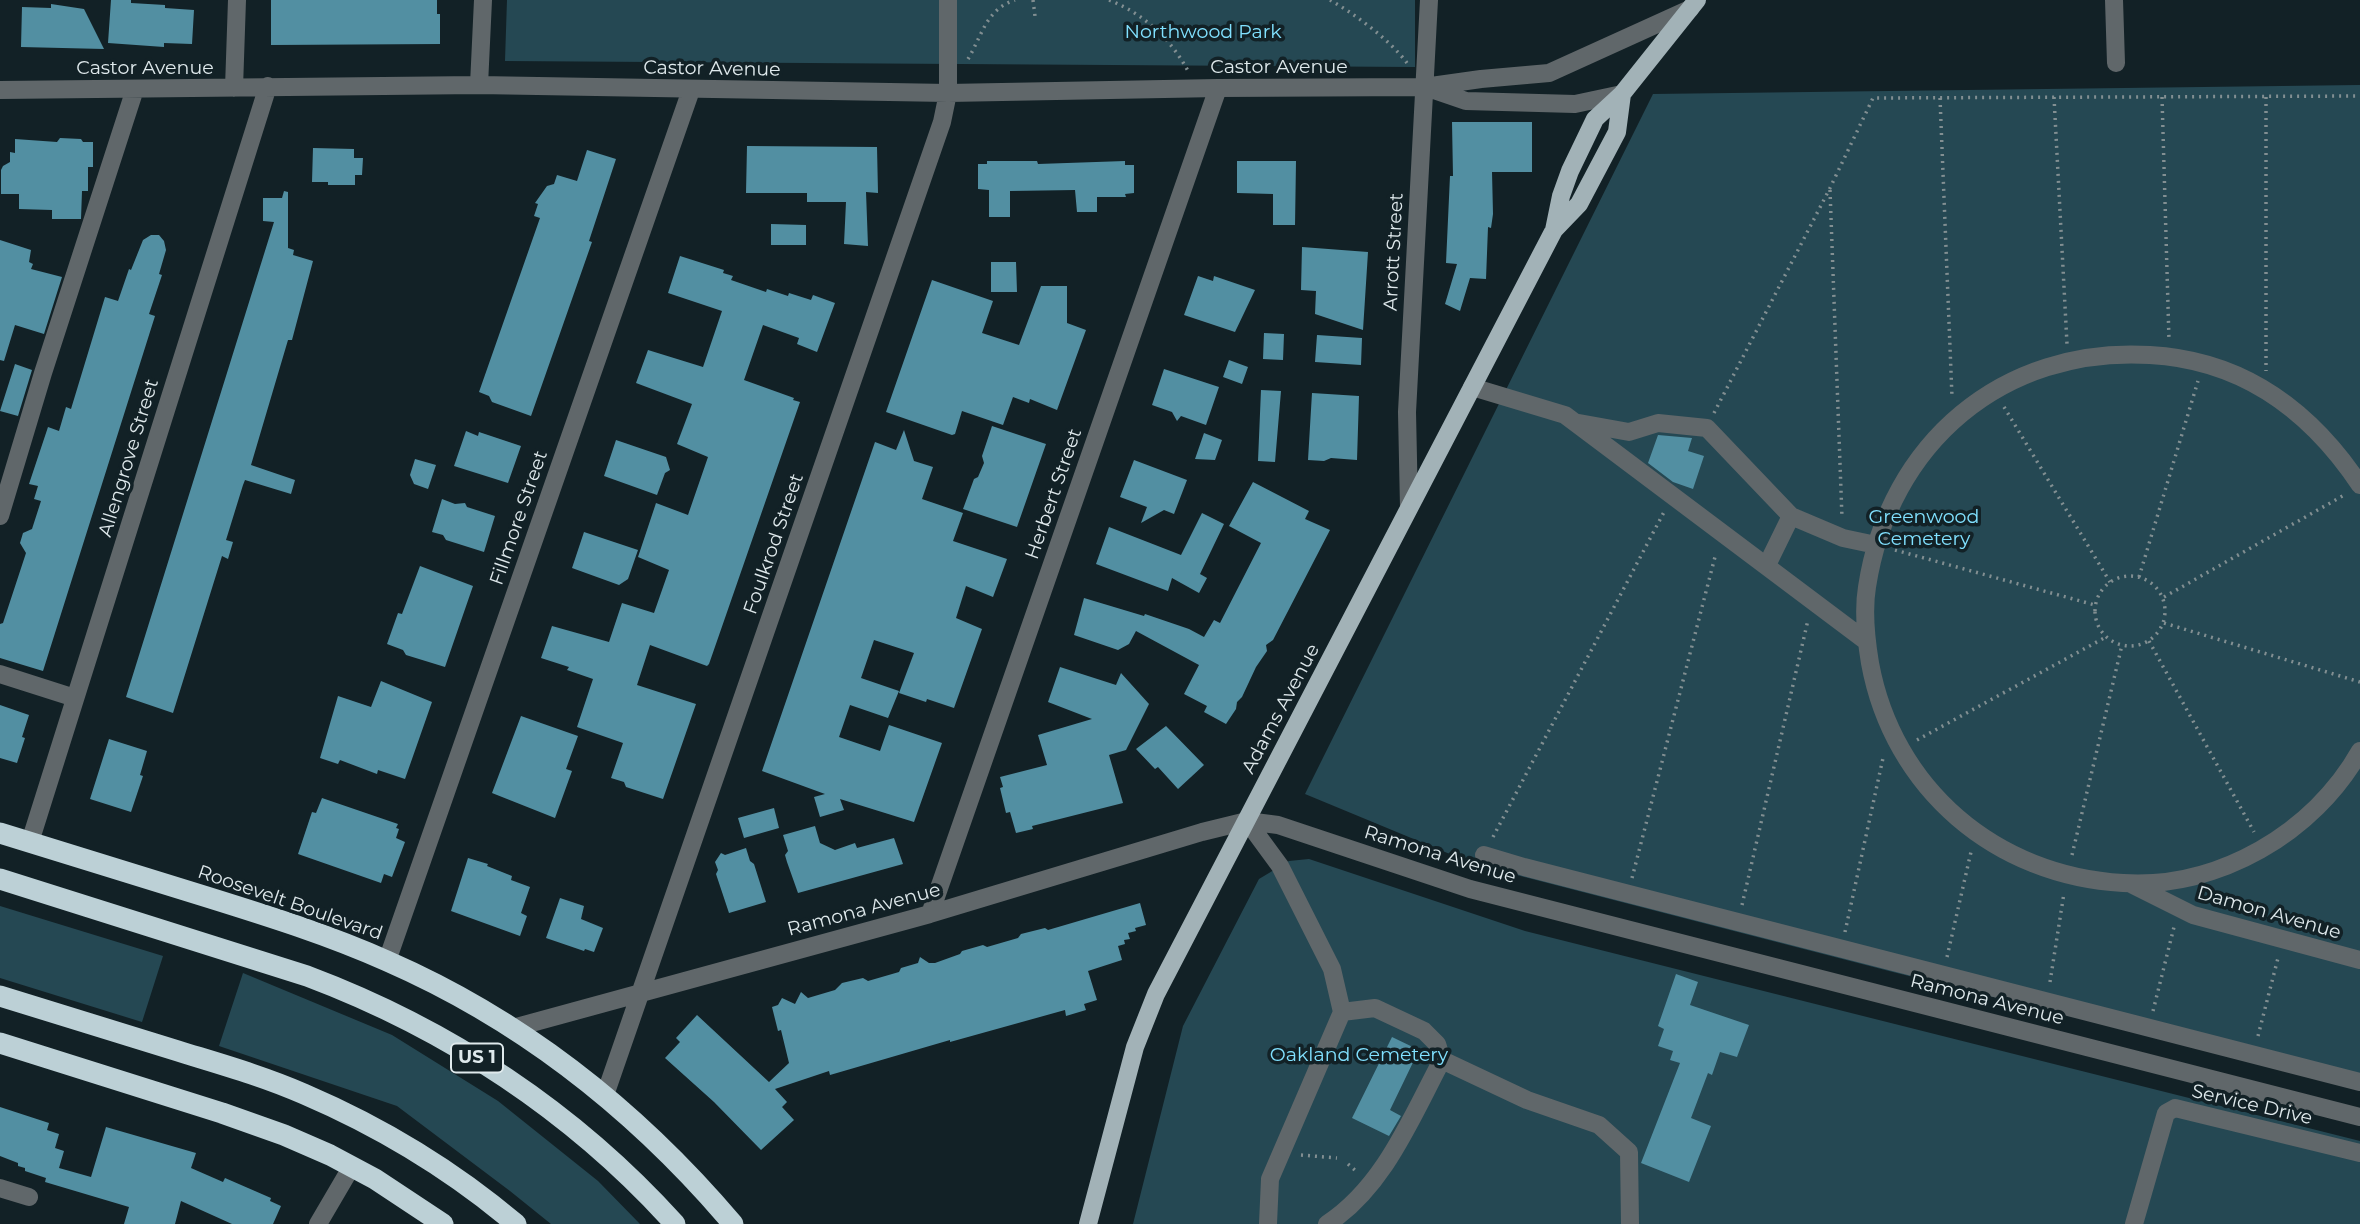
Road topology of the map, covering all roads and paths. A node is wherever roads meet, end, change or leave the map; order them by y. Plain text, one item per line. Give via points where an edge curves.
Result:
1 (237, 0) edge
2 (483, 0) edge
3 (948, 0) edge
4 (1015, 0) edge
5 (1033, 0) edge
6 (1109, 0) edge
7 (1330, 0) edge
8 (1429, 0) edge
9 (1710, 0) edge
10 (2114, 0) edge
11 (1693, 4) edge
12 (1035, 16) dead end
13 (2116, 63) dead end
14 (966, 64) dead end
15 (479, 85) junction
16 (268, 86) junction
17 (234, 88) junction
18 (1197, 88) junction
19 (1218, 88) junction
20 (1424, 88) junction
21 (135, 89) junction
22 (0, 90) edge
23 (691, 90) junction
24 (948, 93) junction
25 (1622, 94) junction
26 (2360, 96) edge
27 (2054, 97) junction
28 (2162, 97) junction
29 (2266, 97) junction
30 (1940, 98) junction
31 (1830, 188) junction
32 (1554, 230) junction
33 (2170, 356) junction
34 (2068, 360) junction
35 (2204, 363) junction
36 (1472, 387) junction
37 (1994, 390) junction
38 (2266, 390) junction
39 (1953, 420) junction
40 (1576, 422) junction
41 (1707, 428) junction
42 (2354, 489) edge
43 (1673, 495) junction
44 (1409, 507) junction
45 (0, 516) edge
46 (1791, 516) junction
47 (1721, 530) junction
48 (1843, 538) junction
49 (1876, 545) junction
50 (1767, 565) junction
51 (2139, 577) junction
52 (2110, 582) junction
53 (2164, 597) junction
54 (1813, 600) junction
55 (2095, 605) junction
56 (2164, 623) junction
57 (2106, 637) junction
58 (1866, 641) junction
59 (2149, 641) junction
60 (2122, 645) junction
61 (0, 674) edge
62 (2360, 682) edge
63 (75, 698) junction
64 (1890, 729) junction
65 (1900, 749) junction
66 (2360, 751) edge
67 (1247, 821) junction
68 (0, 833) edge
69 (1975, 833) junction
70 (30, 842) junction
71 (2263, 849) junction
72 (1484, 855) joint
73 (2067, 874) junction
74 (0, 879) edge
75 (2131, 884) junction
76 (1628, 894) junction
77 (2178, 908) junction
78 (930, 914) junction
79 (1738, 922) junction
80 (2283, 939) junction
81 (1841, 948) junction
82 (2360, 960) edge
83 (387, 961) junction
84 (1943, 975) junction
85 (640, 994) junction
86 (0, 996) edge
87 (2047, 1002) junction
88 (1342, 1012) junction
89 (513, 1028) junction
90 (2149, 1028) junction
91 (0, 1044) edge
92 (2253, 1055) junction
93 (1442, 1060) junction
94 (2360, 1082) edge
95 (605, 1095) junction
96 (2360, 1117) edge
97 (1283, 1149) junction
98 (2360, 1153) edge
99 (1337, 1158) dead end
100 (352, 1166) junction
101 (0, 1188) edge
102 (30, 1197) dead end
103 (318, 1224) edge
104 (443, 1224) edge
105 (516, 1224) edge
106 (675, 1224) edge
107 (733, 1224) edge
108 (1088, 1224) edge
109 (1268, 1224) edge
110 (1327, 1224) edge
111 (1630, 1224) edge
112 (2134, 1224) edge

1 - 17 street
2 - 15 street
3 - 24 street, Foulkrod Street
4 - 14 path via 993,13
5 - 12 path
6 - 18 path via 1136,12 1159,32 1178,53
7 - 20 path via 1395,49
8 - 20 street, Arrott Street
9 - 11 main road, Castor Avenue
10 - 13 street
11 - 20 street, Castor Avenue via 1549,73
11 - 25 main road, Adams Avenue
15 - 16 street, Castor Avenue
15 - 23 street, Castor Avenue
16 - 17 street, Castor Avenue
16 - 63 street, Allengrove Street
17 - 21 street, Castor Avenue
18 - 19 street, Castor Avenue
18 - 24 street, Castor Avenue
19 - 20 street, Castor Avenue
19 - 78 street, Herbert Street
20 - 25 street, Castor Avenue via 1466,100 1561,104
20 - 44 street, Arrott Street via 1407,412
21 - 22 street, Castor Avenue
21 - 45 street
23 - 24 street, Castor Avenue
23 - 83 street, Fillmore Street
24 - 85 street, Foulkrod Street via 942,122
25 - 32 main road, Adams Avenue via 1595,119 1570,171
25 - 32 main road, Adams Avenue via 1617,132 1580,204
26 - 29 path
27 - 28 path
27 - 30 path
27 - 34 path
28 - 29 path
28 - 33 path
29 - 38 path
30 - 31 path via 1873,98
30 - 39 path
31 - 41 path
31 - 48 path
32 - 36 main road, Adams Avenue
33 - 34 street via 2119,353
33 - 35 street
34 - 37 street
35 - 38 street
35 - 51 path
36 - 40 street
36 - 44 main road, Adams Avenue
37 - 39 street
37 - 52 path
38 - 42 street via 2314,426 2339,454
39 - 49 street via 1922,453 1895,494
40 - 41 street via 1629,432 1658,423
40 - 43 street
41 - 46 street
42 - 53 path
43 - 47 street
43 - 72 path
44 - 67 main road, Adams Avenue
46 - 48 street
46 - 50 street
47 - 50 street
47 - 76 path
48 - 49 street
49 - 55 path
49 - 58 street via 1867,589
50 - 54 street
51 - 52 path
51 - 53 path
52 - 55 path
53 - 56 path
54 - 58 street
54 - 79 path
55 - 57 path via 2095,617
56 - 59 path
56 - 62 path
57 - 60 path
57 - 65 path
58 - 64 street via 1874,686
59 - 60 path
59 - 71 path
60 - 73 path
61 - 63 street
63 - 70 street, Allengrove Street
64 - 65 street
64 - 81 path
65 - 69 street via 1921,780
66 - 71 street via 2322,803
67 - 78 street, Ramona Avenue
67 - 88 street via 1280,866 1332,969
67 - 96 street, Ramona Avenue via 1278,825 1470,889
67 - 108 main road, Adams Avenue via 1141,1028
68 - 70 highway, Roosevelt Boulevard / US 1
69 - 73 street via 2022,860
69 - 84 path
70 - 83 highway, Roosevelt Boulevard / US 1 via 255,912
71 - 75 street via 2213,871 2173,881
72 - 76 street
73 - 75 street
73 - 87 path
74 - 106 highway, US 1 via 343,989 416,1023 513,1082 573,1127
75 - 77 street, Damon Avenue
76 - 79 street
77 - 80 street, Damon Avenue
77 - 90 path
78 - 85 street, Ramona Avenue
79 - 81 street
80 - 82 street, Damon Avenue
80 - 92 path
81 - 84 street
83 - 89 highway, Roosevelt Boulevard / US 1
84 - 87 street
85 - 89 street, Ramona Avenue
85 - 95 street, Foulkrod Street
86 - 105 highway via 301,1093 366,1123 450,1173
87 - 90 street
88 - 93 street via 1375,1008 1412,1025 1437,1044
88 - 97 street
89 - 95 highway, Roosevelt Boulevard / US 1
90 - 92 street
91 - 100 highway via 284,1135
92 - 94 street
93 - 110 street via 1386,1164 1359,1199
93 - 111 street via 1527,1100 1599,1125 1629,1152
95 - 107 highway, Roosevelt Boulevard / US 1 via 661,1145
97 - 99 path
97 - 109 street via 1270,1179
98 - 112 street, Service Drive via 2175,1108 2166,1113
100 - 103 street
100 - 104 highway
101 - 102 street

